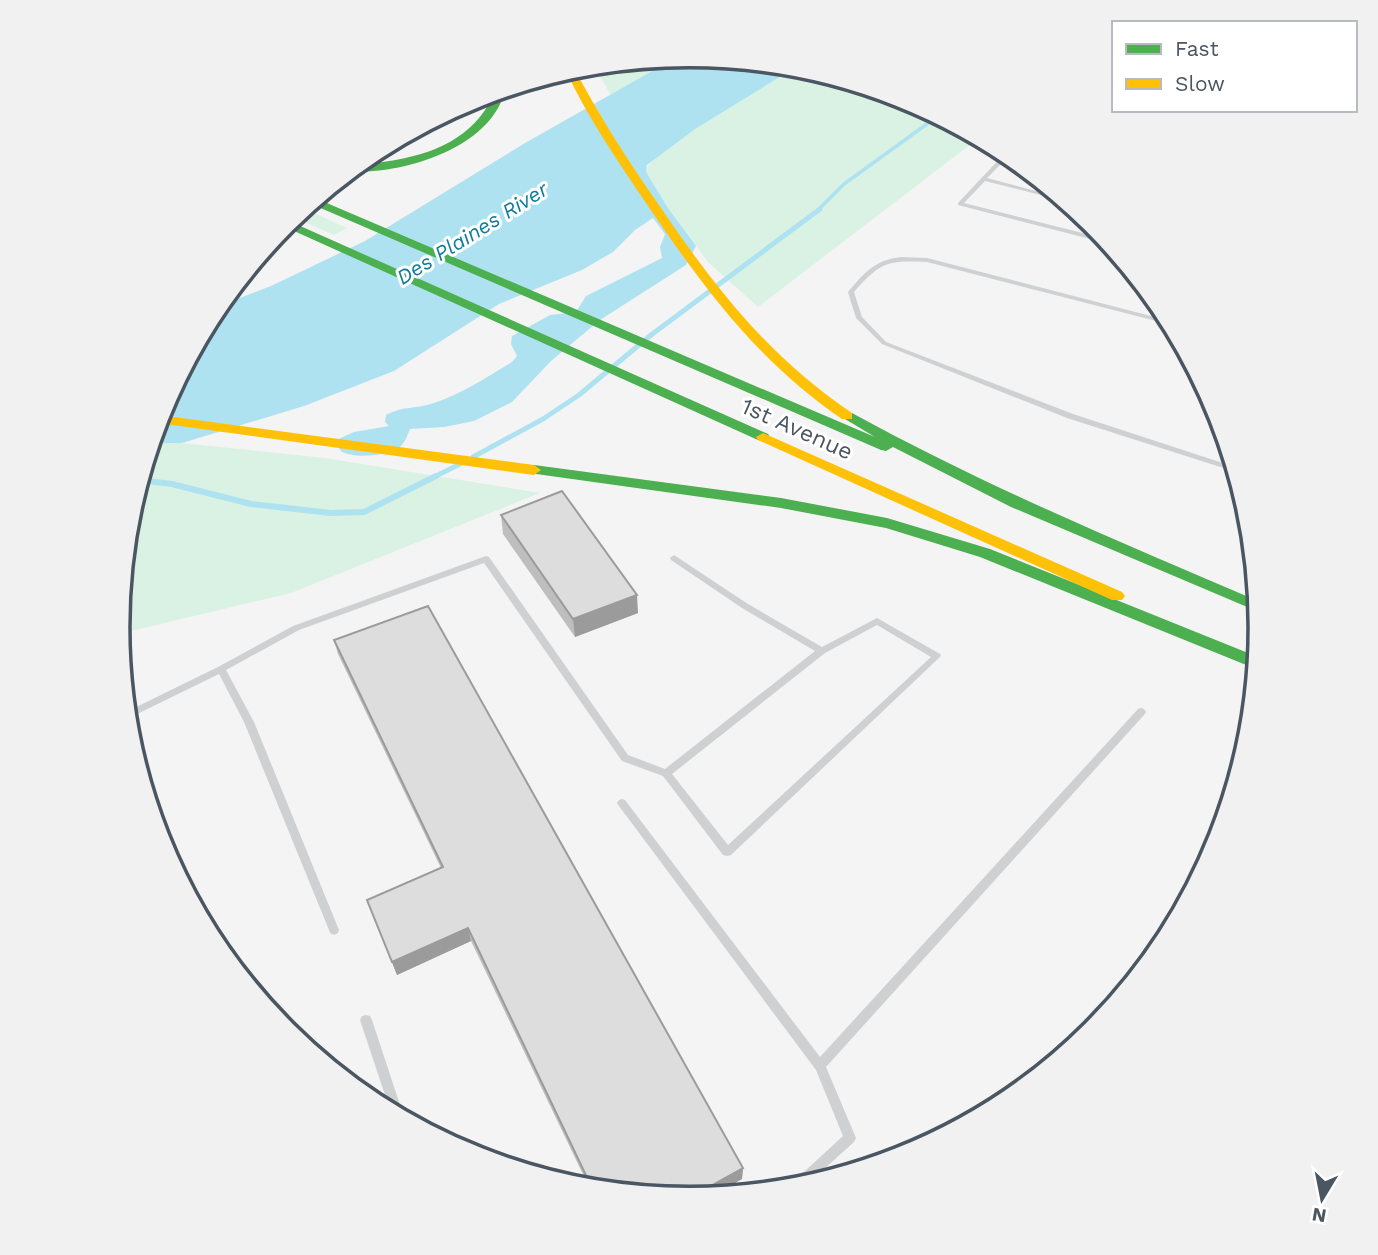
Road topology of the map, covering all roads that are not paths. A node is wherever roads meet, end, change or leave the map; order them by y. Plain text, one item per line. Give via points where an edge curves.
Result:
1 (570, 81) edge
2 (500, 101) edge
3 (999, 163) edge
4 (375, 165) edge
5 (984, 179) junction
6 (1042, 195) edge
7 (322, 205) edge
8 (298, 228) edge
9 (1088, 237) edge
10 (1155, 319) edge
11 (169, 421) edge
12 (1224, 466) edge
13 (1038, 513) junction
14 (674, 558) dead end
15 (1247, 602) edge
16 (822, 650) junction
17 (1247, 653) edge
18 (1247, 659) edge
19 (221, 669) junction
20 (136, 711) edge
21 (1141, 712) dead end
22 (666, 774) junction
23 (622, 803) dead end
24 (334, 930) dead end
25 (366, 1020) dead end
26 (820, 1066) junction
27 (393, 1102) edge
28 (810, 1173) edge

1 - 13 main road via 697,270 779,364 862,425
2 - 4 main road via 484,124 459,143 417,159
3 - 5 lane
5 - 6 lane
5 - 9 lane via 960,204
7 - 13 main road, 1st Avenue
8 - 17 main road, 1st Avenue
10 - 12 lane via 927,260 898,258 873,265 850,292 859,318 884,343 1070,415
11 - 18 main road via 781,503 887,523 985,553
13 - 15 main road
14 - 16 lane
16 - 22 lane
16 - 22 lane via 877,621 937,656 727,852
19 - 20 lane
19 - 22 lane via 296,628 486,559 625,758
19 - 24 lane via 249,722
21 - 26 lane
23 - 26 lane
25 - 27 lane
26 - 28 lane via 850,1138

